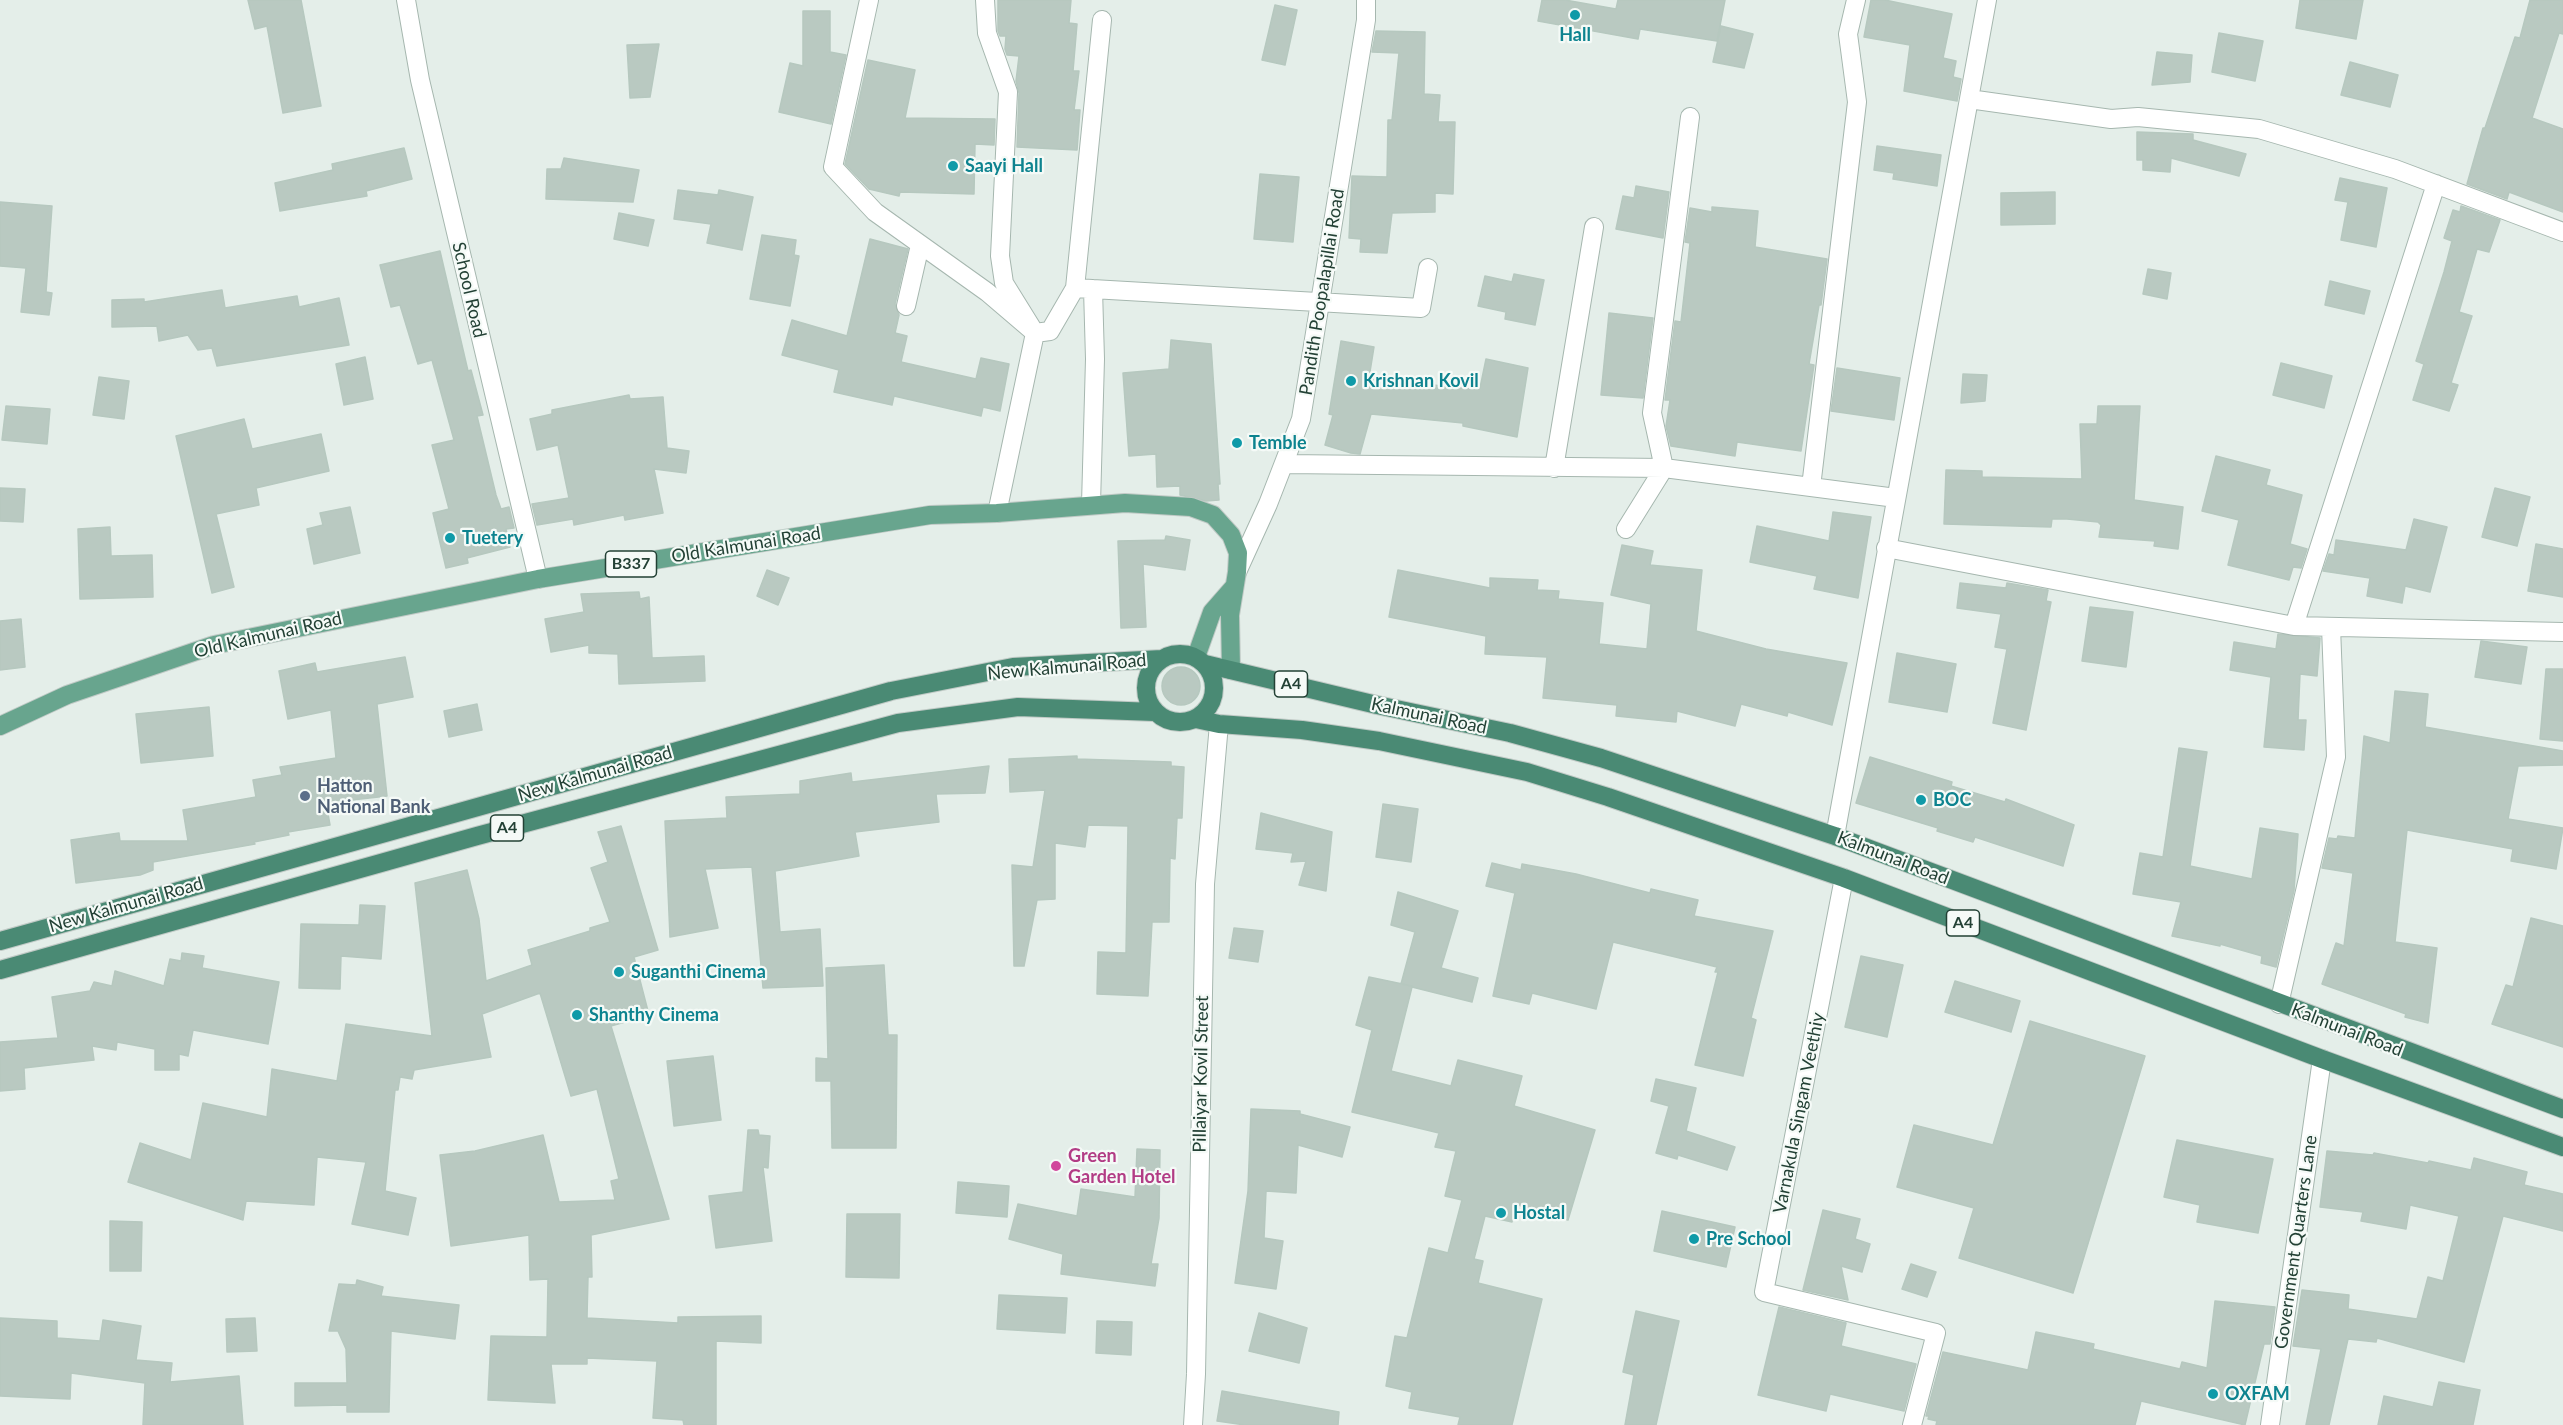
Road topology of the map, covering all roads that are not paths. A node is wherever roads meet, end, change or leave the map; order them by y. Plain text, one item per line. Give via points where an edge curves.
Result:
1 (406, 0) edge
2 (869, 0) edge
3 (985, 0) edge
4 (1366, 0) edge
5 (1856, 0) edge
6 (1987, 0) edge
7 (1102, 20) dead end
8 (1969, 99) junction
9 (1690, 117) dead end
10 (2436, 184) junction
11 (1594, 227) dead end
12 (2563, 232) edge
13 (920, 245) junction
14 (1428, 268) dead end
15 (1084, 289) junction
16 (1321, 303) junction
17 (906, 306) dead end
18 (1035, 333) junction
19 (1284, 464) junction
20 (1554, 468) junction
21 (1664, 468) junction
22 (1811, 487) junction
23 (1896, 498) junction
24 (1090, 504) junction
25 (997, 513) junction
26 (1626, 529) dead end
27 (1886, 548) junction
28 (538, 579) junction
29 (1235, 580) junction
30 (2294, 626) junction
31 (2331, 627) junction
32 (2563, 632) edge
33 (1162, 659) junction
34 (1200, 660) junction
35 (1231, 670) junction
36 (1155, 712) junction
37 (1196, 719) junction
38 (1219, 724) junction
39 (0, 726) edge
40 (1835, 836) junction
41 (1844, 878) junction
42 (0, 941) edge
43 (0, 970) edge
44 (2279, 1004) junction
45 (2322, 1059) junction
46 (2563, 1110) edge
47 (2563, 1147) edge
48 (1193, 1425) edge
49 (1912, 1425) edge
50 (2271, 1425) edge

1 - 28 street, School Road via 420,80
2 - 13 street via 833,167 875,212
3 - 18 street via 987,33 1008,92 1000,256 1004,283
4 - 16 street, Pandith Poopalapillai Road
5 - 22 street via 1848,34 1857,102
6 - 8 street
7 - 15 street
8 - 10 street via 2111,119 2138,117 2259,129
8 - 23 street
9 - 21 street via 1652,413
10 - 12 street
10 - 30 street
11 - 20 street
13 - 17 street
13 - 18 street via 987,292
14 - 16 street via 1421,309
15 - 16 street
15 - 18 street via 1050,331
15 - 24 street via 1095,359
16 - 19 street, Pandith Poopalapillai Road via 1302,419
18 - 25 street
19 - 20 street
19 - 29 street, Pandith Poopalapillai Road
20 - 21 street
21 - 22 street
21 - 26 street
22 - 23 street
23 - 27 street
24 - 25 main road, Old Kalmunai Road / B337
24 - 29 main road, Old Kalmunai Road / B337 via 1191,507 1213,515 1235,544
25 - 28 main road, Old Kalmunai Road / B337 via 930,515
27 - 30 street
27 - 40 street
28 - 39 main road, Old Kalmunai Road / B337 via 214,645 67,695
29 - 34 main road via 1212,612
29 - 35 main road, Old Kalmunai Road / B337 via 1230,615
30 - 31 street
31 - 32 street
31 - 44 street via 2336,757
33 - 34 highway via 1184,654
33 - 36 highway via 1146,684 1146,694
33 - 42 highway, New Kalmunai Road / A4 via 1013,667 891,691
34 - 35 highway, Kalmunai Road / A4
34 - 37 highway via 1211,673 1214,693 1212,704
35 - 40 highway, Kalmunai Road / A4 via 1510,733
36 - 37 highway via 1175,723
36 - 43 highway, New Kalmunai Road / A4 via 1018,707 898,723
37 - 38 highway, A4
38 - 41 highway, Kalmunai Road / A4 via 1351,736 1527,772
38 - 48 street, Pillaiyar Kovil Street via 1205,884
40 - 44 highway, Kalmunai Road / A4
41 - 45 highway, Kalmunai Road / A4
41 - 49 street, Varnakula Singam Veethiy via 1764,1292 1936,1333
44 - 46 highway, Kalmunai Road / A4
45 - 47 highway, Kalmunai Road / A4
45 - 50 street, Government Quarters Lane

